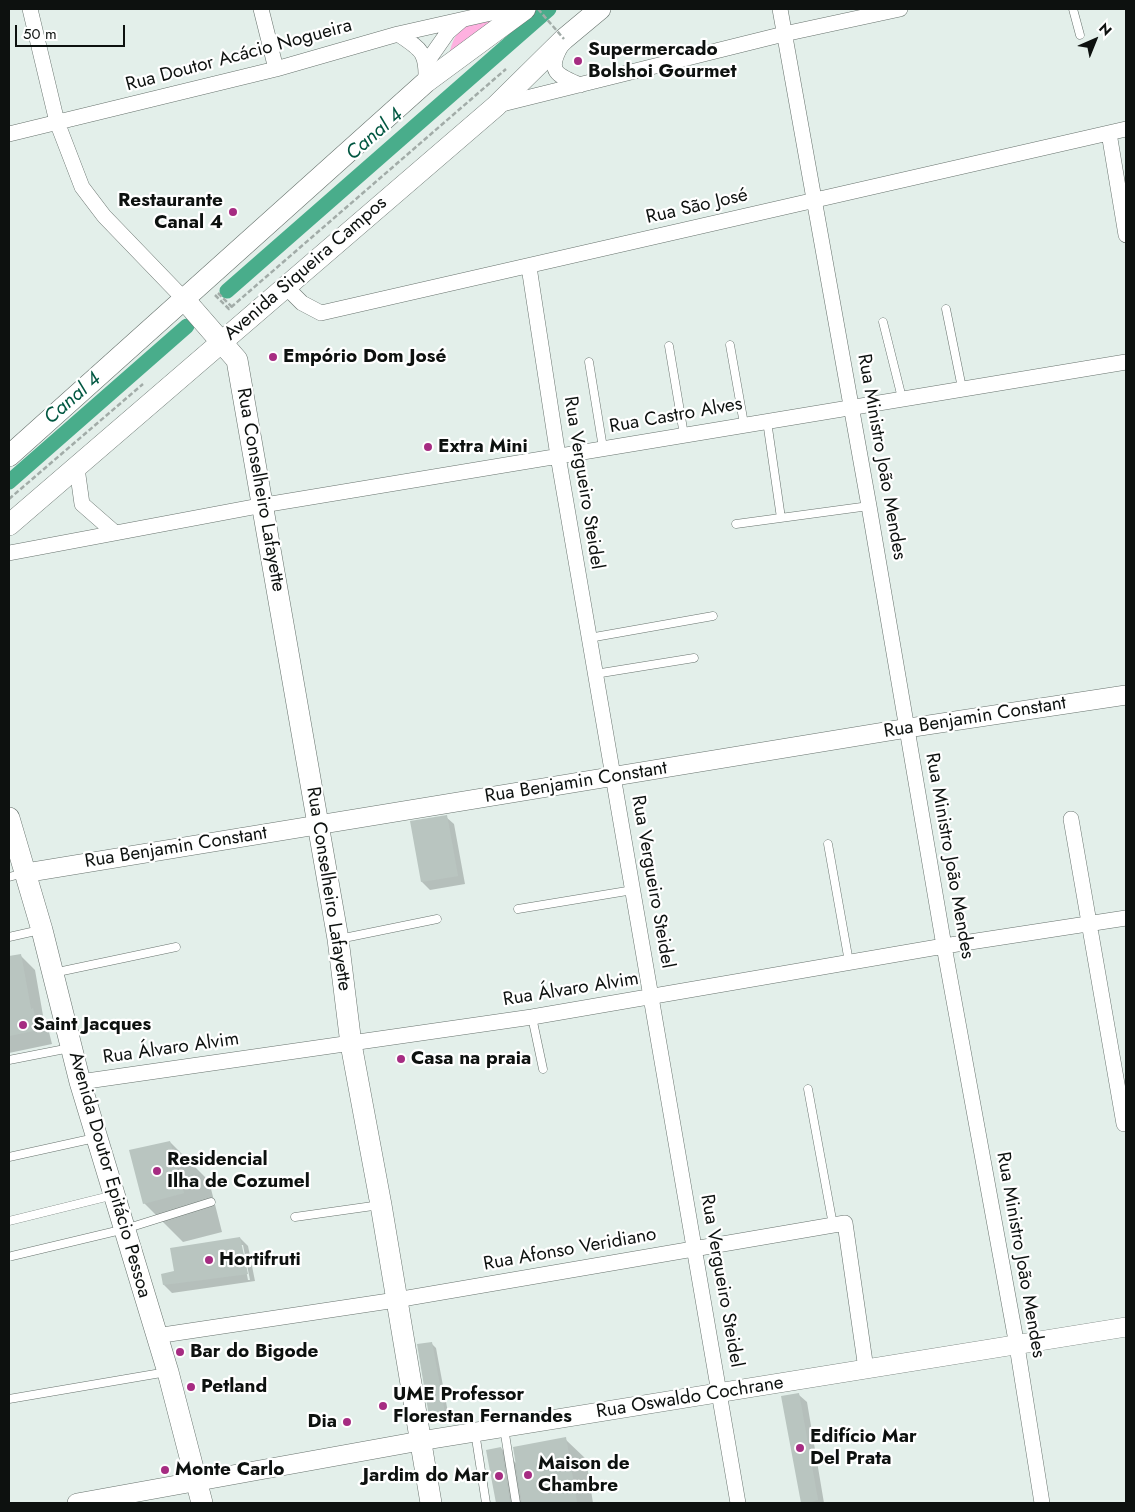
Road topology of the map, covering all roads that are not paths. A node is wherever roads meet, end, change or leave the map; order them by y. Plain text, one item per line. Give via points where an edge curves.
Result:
1 (30, 9) edge
2 (261, 9) edge
3 (509, 9) edge
4 (525, 9) edge
5 (600, 9) edge
6 (780, 9) edge
7 (900, 9) edge
8 (1073, 9) edge
9 (463, 19) junction
10 (556, 33) junction
11 (398, 34) junction
12 (784, 34) junction
13 (1080, 35) dead end
14 (276, 69) junction
15 (426, 72) junction
16 (580, 85) junction
17 (496, 106) junction
18 (57, 122) junction
19 (1126, 129) edge
20 (1109, 133) junction
21 (9, 134) edge
22 (813, 200) junction
23 (1126, 235) edge
24 (529, 267) junction
25 (285, 286) junction
26 (188, 303) junction
27 (946, 309) dead end
28 (883, 322) dead end
29 (217, 337) junction
30 (669, 346) dead end
31 (730, 346) dead end
32 (589, 362) dead end
33 (1126, 362) edge
34 (962, 388) junction
35 (902, 398) junction
36 (852, 406) junction
37 (766, 421) junction
38 (744, 424) junction
39 (684, 435) junction
40 (603, 448) junction
41 (13, 451) edge
42 (558, 456) junction
43 (77, 468) junction
44 (264, 505) junction
45 (869, 506) junction
46 (781, 518) junction
47 (736, 524) dead end
48 (9, 525) edge
49 (114, 532) junction
50 (9, 553) edge
51 (713, 616) dead end
52 (589, 638) junction
53 (694, 658) dead end
54 (595, 674) junction
55 (1126, 695) edge
56 (908, 728) junction
57 (612, 777) junction
58 (1070, 819) dead end
59 (318, 825) junction
60 (10, 829) edge
61 (828, 844) dead end
62 (17, 875) edge
63 (633, 890) junction
64 (518, 909) dead end
65 (1126, 918) edge
66 (437, 919) dead end
67 (1090, 924) junction
68 (42, 930) junction
69 (9, 937) edge
70 (338, 939) junction
71 (944, 946) junction
72 (176, 947) dead end
73 (848, 962) junction
74 (52, 973) junction
75 (652, 997) junction
76 (532, 1017) junction
77 (351, 1044) junction
78 (72, 1047) junction
79 (9, 1060) edge
80 (543, 1069) dead end
81 (80, 1082) junction
82 (808, 1089) dead end
83 (1124, 1124) dead end
84 (97, 1137) junction
85 (9, 1157) edge
86 (116, 1195) junction
87 (211, 1202) dead end
88 (381, 1204) junction
89 (295, 1217) dead end
90 (9, 1221) edge
91 (833, 1225) junction
92 (125, 1229) junction
93 (695, 1249) junction
94 (12, 1256) dead end
95 (396, 1300) junction
96 (1126, 1327) edge
97 (156, 1336) junction
98 (1017, 1346) junction
99 (866, 1369) junction
100 (168, 1372) junction
101 (720, 1394) junction
102 (9, 1400) edge
103 (504, 1428) junction
104 (475, 1432) junction
105 (420, 1441) junction
106 (197, 1483) junction
107 (77, 1503) edge
108 (202, 1503) edge
109 (431, 1503) edge
110 (486, 1503) edge
111 (516, 1503) edge
112 (738, 1503) edge
113 (1042, 1503) edge

1 - 18 street
2 - 14 street
3 - 9 street, Rua Doutor Acácio Nogueira
4 - 15 main road
5 - 10 main road, Avenida Siqueira Campos
6 - 12 street, Rua Ministro João Mendes
7 - 12 street
8 - 13 lane
9 - 11 street, Rua Doutor Acácio Nogueira
9 - 15 street via 448,32
10 - 16 street via 553,63 556,72
10 - 17 main road, Avenida Siqueira Campos
11 - 14 street, Rua Doutor Acácio Nogueira
11 - 15 street via 417,46
12 - 16 street
12 - 22 street, Rua Ministro João Mendes
14 - 18 street, Rua Doutor Acácio Nogueira
15 - 26 main road via 205,279
16 - 17 street
17 - 25 main road, Avenida Siqueira Campos
18 - 21 street, Rua Doutor Acácio Nogueira
18 - 26 street via 75,173 94,204
19 - 20 street, Rua São José
20 - 22 street, Rua São José
20 - 23 street
22 - 24 street, Rua São José
22 - 36 street, Rua Ministro João Mendes
24 - 25 street, Rua São José via 322,313 302,304
24 - 42 street, Rua Vergueiro Steidel
25 - 29 main road, Avenida Siqueira Campos via 235,312
26 - 29 main road, Rua Conselheiro Lafayette
26 - 41 main road
27 - 34 lane
28 - 35 lane
29 - 43 main road, Avenida Siqueira Campos
29 - 44 main road, Rua Conselheiro Lafayette via 237,360
30 - 39 lane
31 - 38 lane
32 - 40 lane
33 - 34 street, Rua Castro Alves
34 - 35 street, Rua Castro Alves
35 - 36 street, Rua Castro Alves
36 - 37 street, Rua Castro Alves
36 - 45 street, Rua Ministro João Mendes
37 - 38 street, Rua Castro Alves
37 - 46 lane
38 - 39 street, Rua Castro Alves
39 - 40 street, Rua Castro Alves
40 - 42 street, Rua Castro Alves
42 - 44 street, Rua Castro Alves
42 - 52 street, Rua Vergueiro Steidel
43 - 48 main road, Avenida Siqueira Campos
43 - 49 street via 82,504
44 - 49 street, Rua Castro Alves
44 - 59 main road, Rua Conselheiro Lafayette
45 - 46 lane
45 - 56 street, Rua Ministro João Mendes
46 - 47 lane
49 - 50 street, Rua Castro Alves
51 - 52 lane
52 - 54 street, Rua Vergueiro Steidel
53 - 54 lane
54 - 57 street, Rua Vergueiro Steidel
55 - 56 street, Rua Benjamin Constant
56 - 57 street, Rua Benjamin Constant
56 - 71 street, Rua Ministro João Mendes
57 - 59 street, Rua Benjamin Constant
57 - 63 street, Rua Vergueiro Steidel
58 - 67 street
59 - 62 street, Rua Benjamin Constant
59 - 70 main road, Rua Conselheiro Lafayette
60 - 62 main road, Avenida Doutor Epitácio Pessoa
61 - 73 lane
62 - 68 main road, Avenida Doutor Epitácio Pessoa
63 - 64 lane
63 - 75 street, Rua Vergueiro Steidel
65 - 67 street, Rua Álvaro Alvim
66 - 70 lane
67 - 71 street, Rua Álvaro Alvim
67 - 83 street
68 - 69 lane
68 - 74 main road, Avenida Doutor Epitácio Pessoa
70 - 77 main road, Rua Conselheiro Lafayette
71 - 73 street, Rua Álvaro Alvim
71 - 98 street, Rua Ministro João Mendes
72 - 74 lane
73 - 75 street, Rua Álvaro Alvim
74 - 78 main road, Avenida Doutor Epitácio Pessoa
75 - 76 street, Rua Álvaro Alvim
75 - 93 street, Rua Vergueiro Steidel
76 - 77 street, Rua Álvaro Alvim
76 - 80 lane
77 - 81 street, Rua Álvaro Alvim
77 - 88 main road, Rua Conselheiro Lafayette
78 - 79 lane
78 - 81 main road, Avenida Doutor Epitácio Pessoa
81 - 84 main road, Avenida Doutor Epitácio Pessoa
82 - 91 lane
84 - 85 lane
84 - 86 main road, Avenida Doutor Epitácio Pessoa
86 - 90 lane
86 - 92 main road, Avenida Doutor Epitácio Pessoa
87 - 92 lane
88 - 89 lane
88 - 95 main road, Rua Conselheiro Lafayette
91 - 93 street, Rua Afonso Veridiano
91 - 99 street via 845,1223
92 - 94 lane
92 - 97 main road, Avenida Doutor Epitácio Pessoa
93 - 95 street, Rua Afonso Veridiano
93 - 101 street, Rua Vergueiro Steidel
95 - 97 street, Rua Afonso Veridiano
95 - 105 main road, Rua Conselheiro Lafayette
96 - 98 street, Rua Oswaldo Cochrane
97 - 100 main road, Avenida Doutor Epitácio Pessoa
98 - 99 street, Rua Oswaldo Cochrane
98 - 113 street, Rua Ministro João Mendes
99 - 101 street, Rua Oswaldo Cochrane
100 - 102 lane
100 - 106 main road, Avenida Doutor Epitácio Pessoa
101 - 103 street, Rua Oswaldo Cochrane
101 - 112 street, Rua Vergueiro Steidel
103 - 104 street, Rua Oswaldo Cochrane
103 - 111 lane
104 - 105 street, Rua Oswaldo Cochrane
104 - 110 lane
105 - 106 street, Rua Oswaldo Cochrane
105 - 109 main road, Rua Conselheiro Lafayette
106 - 107 street, Rua Oswaldo Cochrane
106 - 108 main road, Avenida Doutor Epitácio Pessoa

